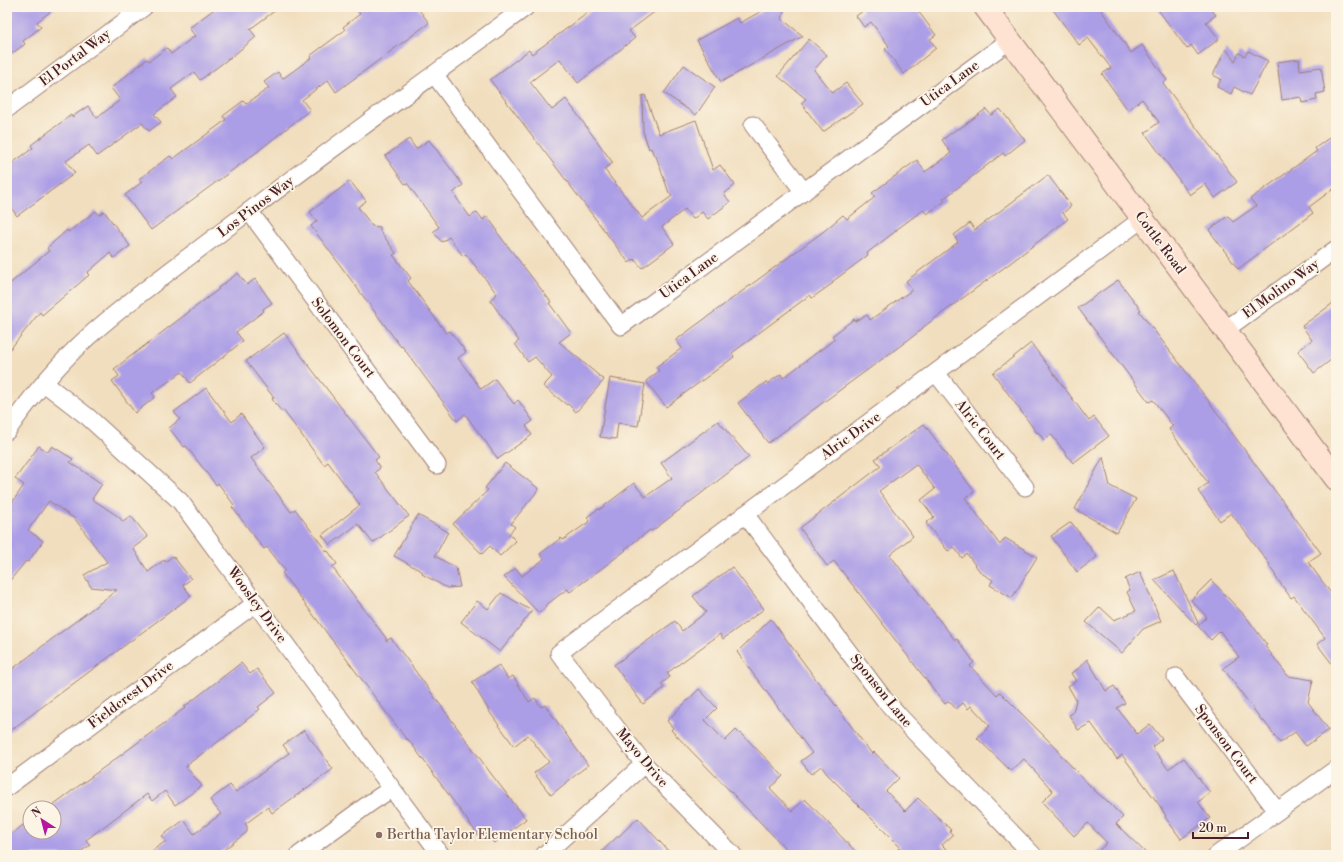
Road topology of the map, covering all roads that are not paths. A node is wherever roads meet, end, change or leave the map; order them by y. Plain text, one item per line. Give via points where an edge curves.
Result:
1 (144, 7) edge
2 (526, 7) edge
3 (985, 7) edge
4 (1010, 40) junction
5 (434, 74) junction
6 (7, 109) edge
7 (753, 125) dead end
8 (804, 192) junction
9 (249, 212) junction
10 (1142, 220) junction
11 (1336, 249) edge
12 (1225, 330) junction
13 (936, 373) junction
14 (44, 383) junction
15 (7, 431) edge
16 (437, 465) dead end
17 (1336, 479) edge
18 (1024, 487) dead end
19 (745, 514) junction
20 (256, 603) junction
21 (560, 653) joint
22 (1176, 677) dead end
23 (644, 764) junction
24 (1336, 769) edge
25 (7, 788) edge
26 (391, 789) junction
27 (1277, 811) junction
28 (299, 855) edge
29 (441, 855) edge
30 (544, 855) edge
31 (733, 855) edge
32 (1033, 855) edge
33 (1217, 855) edge

1 - 6 street, El Portal Way
2 - 5 street, Los Pinos Way
3 - 4 street, Cottle Road
4 - 8 street, Utica Lane
4 - 10 street, Cottle Road
5 - 8 street, Utica Lane via 621,326
5 - 9 street, Los Pinos Way
7 - 8 street
9 - 14 street, Los Pinos Way via 89,336
9 - 16 street, Solomon Court
10 - 12 street, Cottle Road
10 - 13 street, Alric Drive
11 - 12 street, El Molino Way
12 - 17 street, Cottle Road
13 - 18 street, Alric Court
13 - 19 street, Alric Drive
14 - 15 street, Los Pinos Way
14 - 20 street, Woosley Drive via 88,416 180,500
19 - 21 street, Alric Drive
19 - 32 street, Sponson Lane via 884,699
20 - 25 street, Fieldcrest Drive
20 - 26 street, Woosley Drive
21 - 23 street, Mayo Drive
22 - 27 street, Sponson Court
23 - 30 street
23 - 31 street, Mayo Drive
24 - 27 street
26 - 28 street
26 - 29 street, Woosley Drive
27 - 33 street

